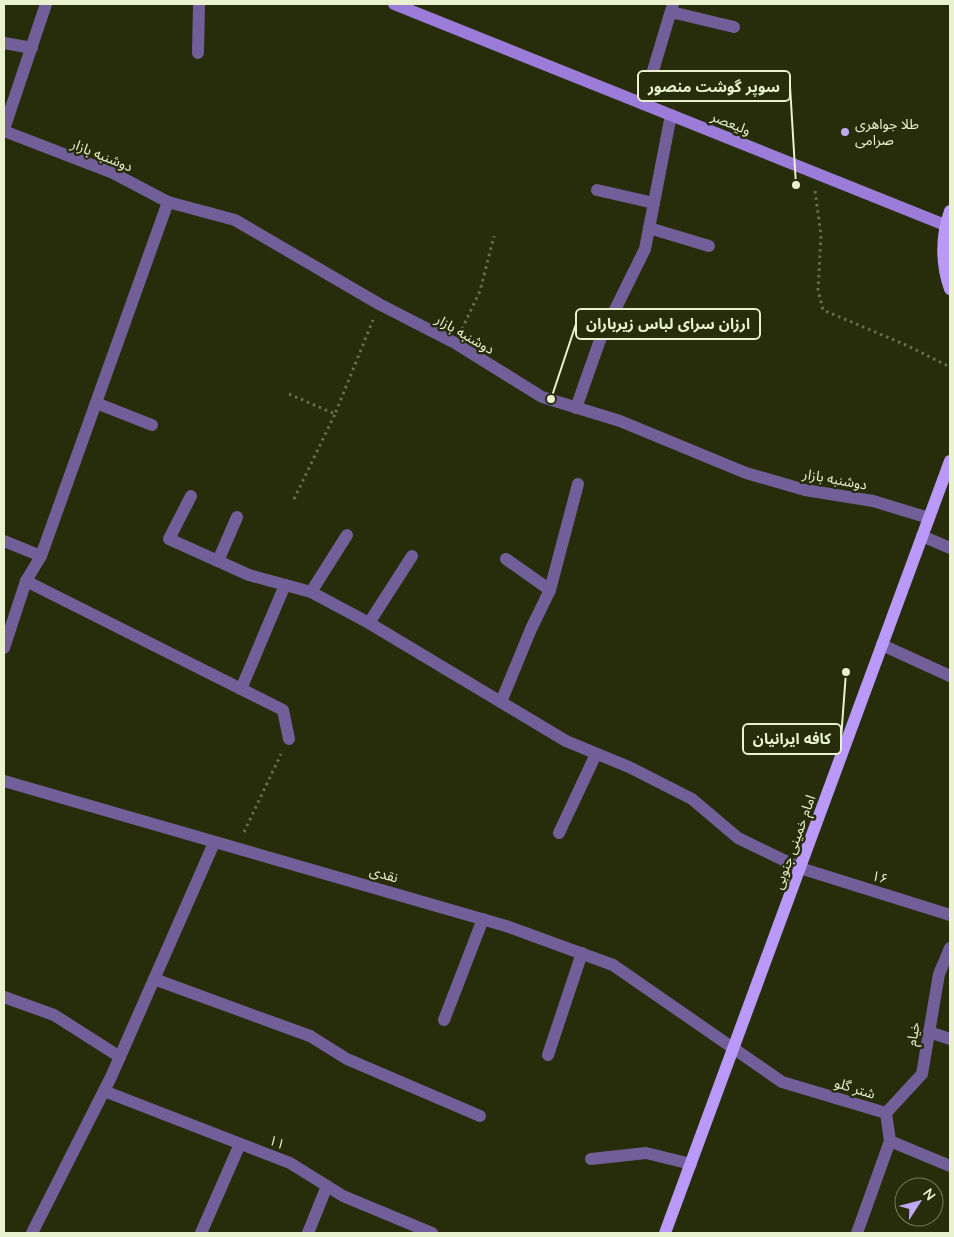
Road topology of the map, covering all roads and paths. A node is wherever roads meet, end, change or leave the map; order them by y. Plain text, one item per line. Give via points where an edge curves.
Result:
1 (46, 4) edge
2 (199, 4) edge
3 (394, 4) edge
4 (672, 8) edge
5 (734, 27) dead end
6 (4, 43) edge
7 (32, 48) junction
8 (198, 53) dead end
9 (643, 104) junction
10 (671, 115) junction
11 (4, 130) edge
12 (813, 172) junction
13 (597, 190) dead end
14 (168, 202) junction
15 (654, 203) junction
16 (950, 211) edge
17 (945, 225) junction
18 (649, 228) junction
19 (494, 236) dead end
20 (709, 246) dead end
21 (950, 289) edge
22 (379, 304) junction
23 (455, 342) junction
24 (950, 367) edge
25 (290, 394) dead end
26 (96, 403) junction
27 (576, 408) junction
28 (335, 414) junction
29 (152, 425) dead end
30 (950, 461) edge
31 (578, 484) dead end
32 (192, 496) dead end
33 (294, 499) dead end
34 (237, 517) dead end
35 (929, 518) junction
36 (347, 535) dead end
37 (922, 536) junction
38 (4, 541) edge
39 (950, 548) edge
40 (41, 556) junction
41 (412, 556) dead end
42 (506, 559) dead end
43 (218, 561) junction
44 (26, 581) junction
45 (285, 585) junction
46 (550, 590) junction
47 (311, 592) junction
48 (369, 623) junction
49 (882, 645) junction
50 (4, 648) edge
51 (950, 676) edge
52 (241, 689) junction
53 (502, 702) junction
54 (289, 739) joint
55 (596, 754) junction
56 (4, 781) edge
57 (559, 833) dead end
58 (214, 842) junction
59 (236, 848) junction
60 (800, 868) junction
61 (950, 915) edge
62 (483, 919) junction
63 (950, 948) edge
64 (582, 953) junction
65 (154, 979) junction
66 (4, 997) edge
67 (444, 1020) dead end
68 (929, 1032) junction
69 (950, 1039) edge
70 (734, 1048) junction
71 (548, 1055) dead end
72 (120, 1057) junction
73 (104, 1091) junction
74 (886, 1113) junction
75 (480, 1116) dead end
76 (890, 1141) junction
77 (240, 1144) junction
78 (591, 1160) dead end
79 (691, 1164) junction
80 (950, 1166) edge
81 (327, 1186) junction
82 (32, 1233) edge
83 (201, 1233) edge
84 (308, 1233) edge
85 (432, 1233) edge
86 (665, 1233) edge
87 (857, 1233) edge

1 - 7 street
2 - 8 street
3 - 9 main road, ولیعصر
4 - 5 street
4 - 9 street
6 - 7 street
7 - 11 street
9 - 10 main road, ولیعصر
10 - 12 main road, ولیعصر
10 - 15 street
11 - 14 street, دوشنبه بازار via 113,174
12 - 17 main road, ولیعصر
12 - 24 path via 821,235 818,290 822,310
13 - 15 street
14 - 22 street, دوشنبه بازار via 235,220
14 - 26 street
15 - 18 street
16 - 17 main road
17 - 21 main road via 943,256
18 - 20 street
18 - 27 street via 645,249 600,340
19 - 23 path via 480,291
22 - 23 street, دوشنبه بازار
22 - 28 path
23 - 27 street, دوشنبه بازار via 542,397
25 - 28 path
26 - 29 street
26 - 40 street
27 - 35 street, دوشنبه بازار via 620,421 746,473 805,490 873,501
28 - 33 path
30 - 35 main road, امام خمینی جنوبی
31 - 46 street
32 - 43 street, ۱۶ via 169,539
34 - 43 street
35 - 37 main road, امام خمینی جنوبی
36 - 47 street
37 - 39 street
37 - 49 main road, امام خمینی جنوبی
38 - 40 street
40 - 44 street
41 - 48 street
42 - 46 street
43 - 45 street, ۱۶ via 249,575
44 - 50 street
44 - 52 street
45 - 47 street, ۱۶
45 - 52 street
46 - 53 street
47 - 48 street, ۱۶
48 - 53 street, ۱۶
49 - 51 street
49 - 60 main road, امام خمینی جنوبی
52 - 54 street via 283,710
53 - 55 street, ۱۶
54 - 59 path
55 - 57 street
55 - 60 street, ۱۶ via 692,799 738,838
56 - 58 street, نقدی
58 - 59 street, نقدی
58 - 65 street
59 - 62 street, نقدی
60 - 61 street, ۱۶
60 - 70 main road, امام خمینی جنوبی
62 - 64 street, نقدی
62 - 67 street
63 - 68 street, خیام via 939,974
64 - 70 street, نقدی via 613,964
64 - 71 street
65 - 72 street
65 - 75 street via 310,1036 347,1059
66 - 72 street via 54,1015
68 - 69 street
68 - 74 street, خیام via 922,1074
70 - 74 street, شتر گلو via 782,1082
70 - 79 main road, امام خمینی جنوبی
72 - 73 street
73 - 77 street, ۱۱
73 - 82 street
74 - 76 street, شتر گلو
76 - 80 street
76 - 87 street
77 - 81 street, ۱۱ via 290,1163
77 - 83 street
78 - 79 street via 646,1153
79 - 86 main road, امام خمینی جنوبی
81 - 84 street
81 - 85 street, ۱۱ via 343,1196

